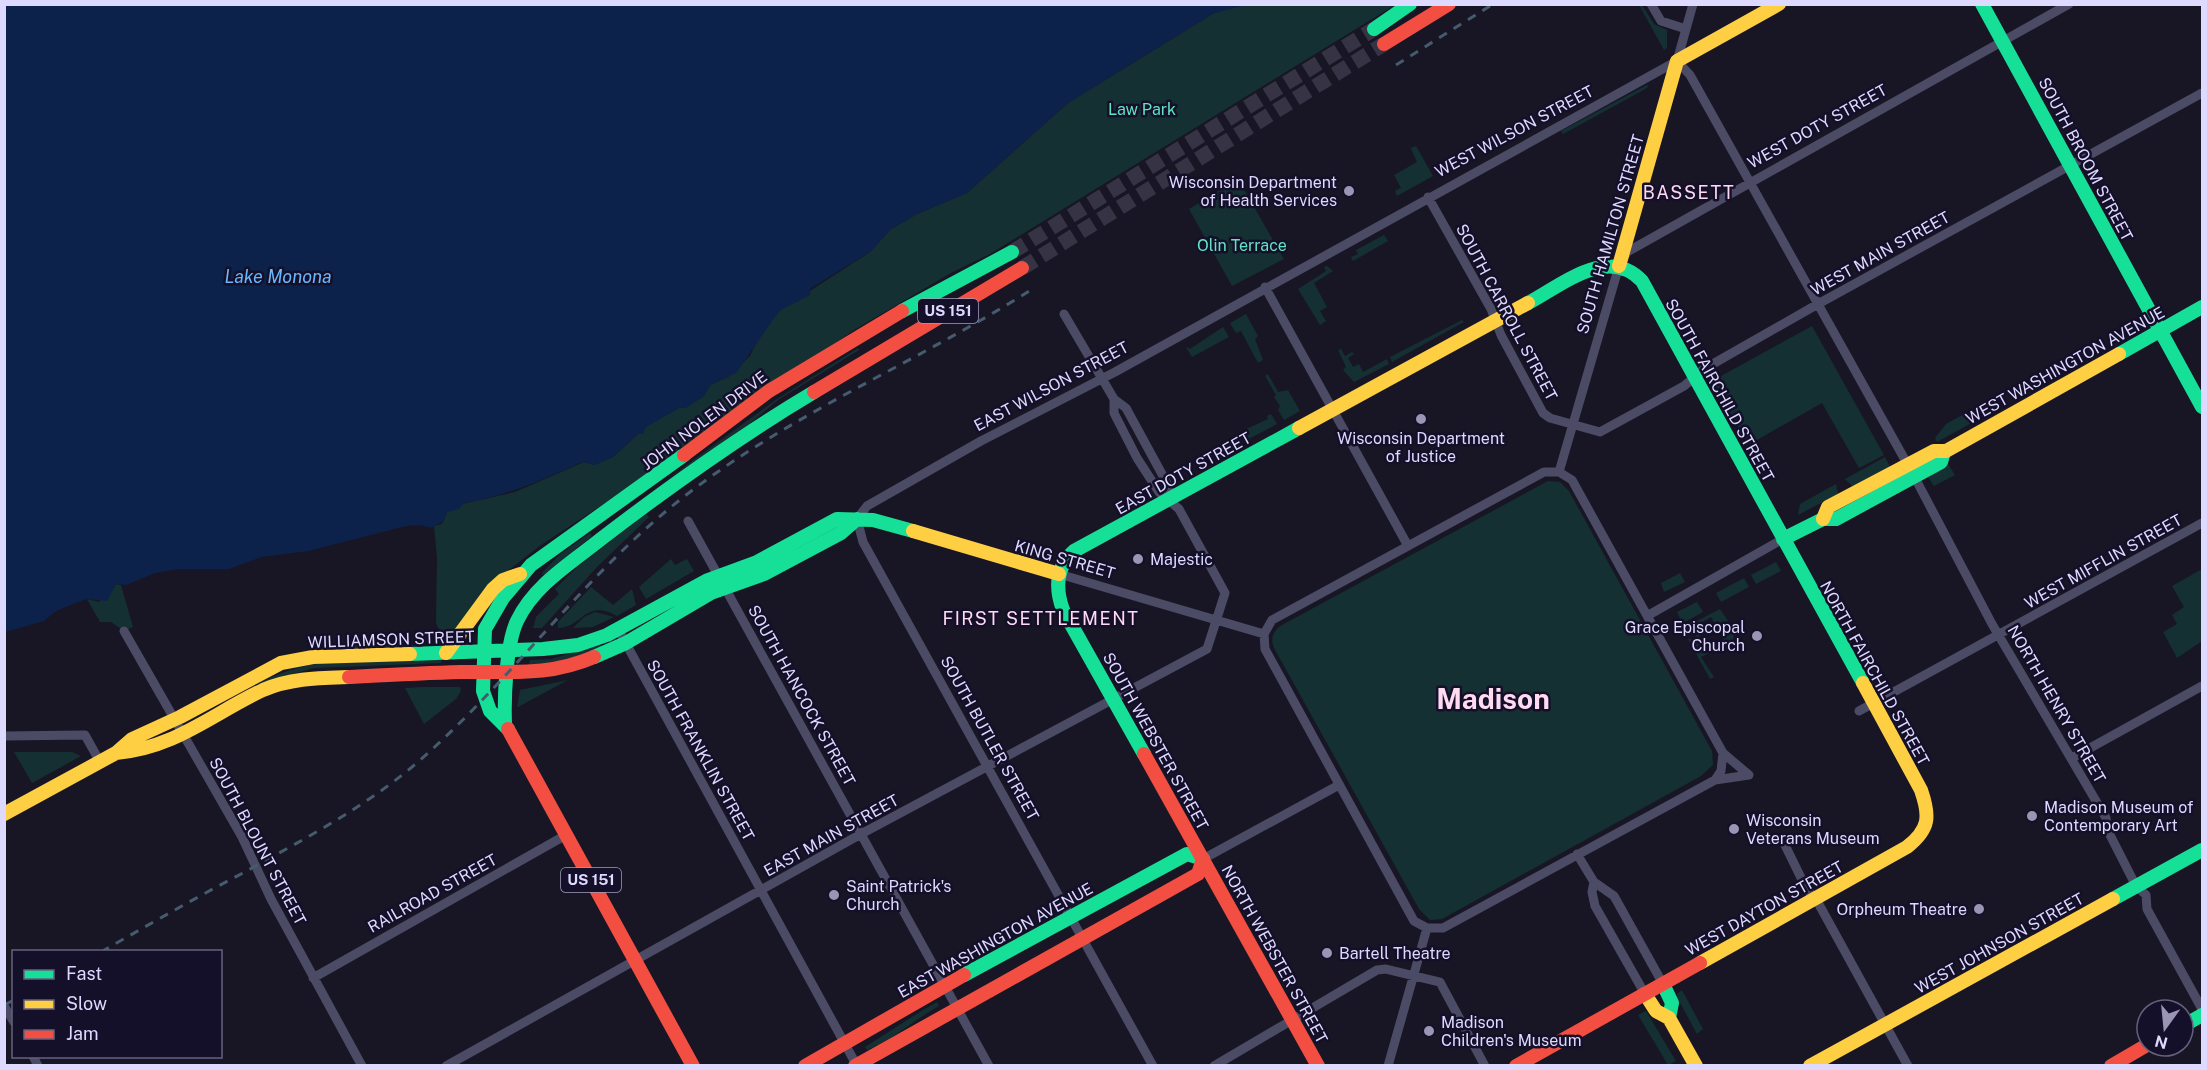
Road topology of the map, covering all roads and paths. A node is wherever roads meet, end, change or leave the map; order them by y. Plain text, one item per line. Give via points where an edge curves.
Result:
1 (1410, 4) edge
2 (1449, 4) edge
3 (1652, 4) edge
4 (1693, 4) edge
5 (1779, 4) edge
6 (1982, 4) edge
7 (2069, 4) edge
8 (1374, 29) tunnel mouth
9 (1686, 29) junction
10 (2002, 41) junction
11 (1384, 44) tunnel mouth
12 (1677, 61) junction
13 (2202, 93) edge
14 (2070, 165) junction
15 (1750, 182) junction
16 (1428, 197) junction
17 (1012, 252) tunnel mouth
18 (1619, 266) junction
19 (1022, 268) tunnel mouth
20 (1265, 287) junction
21 (1818, 304) junction
22 (2202, 307) edge
23 (1064, 314) dead end
24 (1496, 321) junction
25 (2160, 330) junction
26 (1694, 377) junction
27 (1101, 378) junction
28 (1114, 399) junction
29 (2202, 407) edge
30 (1333, 410) junction
31 (1573, 425) junction
32 (1911, 470) junction
33 (1559, 472) junction
34 (1170, 499) junction
35 (856, 519) junction
36 (688, 521) dead end
37 (2202, 523) edge
38 (1783, 539) junction
39 (1408, 546) junction
40 (523, 573) junction
41 (1059, 574) junction
42 (719, 576) junction
43 (726, 588) junction
44 (1647, 616) junction
45 (1217, 621) junction
46 (618, 629) junction
47 (124, 631) dead end
48 (1264, 634) junction
49 (1999, 635) junction
50 (626, 643) junction
51 (512, 650) junction
52 (483, 652) junction
53 (446, 653) junction
54 (482, 672) junction
55 (507, 673) junction
56 (2202, 686) edge
57 (1115, 700) junction
58 (1866, 708) junction
59 (173, 720) junction
60 (505, 724) junction
61 (183, 735) junction
62 (4, 736) edge
63 (116, 753) junction
64 (1723, 753) junction
65 (2072, 758) junction
66 (100, 762) junction
67 (988, 766) junction
68 (1715, 780) junction
69 (1339, 785) junction
70 (4, 814) edge
71 (1925, 826) joint
72 (861, 834) junction
73 (566, 835) junction
74 (1783, 841) dead end
75 (2202, 850) edge
76 (1577, 854) junction
77 (1203, 859) junction
78 (1594, 882) junction
79 (2136, 886) junction
80 (761, 890) junction
81 (1816, 899) junction
82 (1071, 917) junction
83 (1426, 927) junction
84 (1084, 939) junction
85 (636, 961) junction
86 (1414, 975) junction
87 (313, 978) junction
88 (1663, 984) junction
89 (944, 986) junction
90 (1645, 994) junction
91 (4, 1006) edge
92 (2202, 1009) edge
93 (958, 1010) junction
94 (1670, 1018) junction
95 (12, 1019) edge
96 (1291, 1020) junction
97 (1886, 1024) junction
98 (676, 1038) junction
99 (845, 1042) junction
100 (2135, 1052) edge
101 (362, 1065) edge
102 (446, 1065) edge
103 (683, 1065) edge
104 (693, 1065) edge
105 (805, 1065) edge
106 (856, 1065) edge
107 (990, 1065) edge
108 (1153, 1065) edge
109 (1214, 1065) edge
110 (1318, 1065) edge
111 (1388, 1065) edge
112 (1485, 1065) edge
113 (1516, 1065) edge
114 (1696, 1065) edge
115 (1810, 1065) edge
116 (1908, 1065) edge
117 (2110, 1065) edge

1 - 8 street
2 - 11 street
3 - 9 street via 1661,21
4 - 9 street, SOUTH HAMILTON STREET
5 - 12 street, WEST WILSON STREET
6 - 10 street, SOUTH BROOM STREET
7 - 10 street, WEST DOTY STREET
9 - 12 street, SOUTH HAMILTON STREET
10 - 14 street, SOUTH BROOM STREET
10 - 15 street, WEST DOTY STREET
12 - 15 street, NORTH HENRY STREET via 1690,75
12 - 16 street, WEST WILSON STREET
12 - 18 street, SOUTH HAMILTON STREET
13 - 14 street, WEST MAIN STREET
14 - 21 street, WEST MAIN STREET
14 - 25 street, SOUTH BROOM STREET
15 - 18 street, WEST DOTY STREET via 1627,252
15 - 21 street, NORTH HENRY STREET
16 - 20 street, WEST WILSON STREET
16 - 24 street, SOUTH CARROLL STREET
17 - 40 street, JOHN NOLEN DRIVE / US 151 via 864,332 769,391
18 - 24 street via 1593,268
18 - 26 street, SOUTH FAIRCHILD STREET via 1634,272 1642,281
18 - 31 street, SOUTH HAMILTON STREET
19 - 51 street, JOHN NOLEN DRIVE / US 151 via 765,422 651,500 541,587 519,616
20 - 27 street, EAST WILSON STREET
20 - 30 street
21 - 26 street, WEST MAIN STREET
21 - 32 street, NORTH HENRY STREET
22 - 25 street, WEST WASHINGTON AVENUE
23 - 27 street
24 - 30 street
24 - 31 street, SOUTH CARROLL STREET via 1543,413
25 - 29 street, SOUTH BROOM STREET
25 - 32 street, WEST WASHINGTON AVENUE via 1944,452 1934,451
26 - 31 street, WEST MAIN STREET via 1603,431
26 - 38 street, SOUTH FAIRCHILD STREET
27 - 28 street
27 - 35 street, EAST WILSON STREET via 924,473 867,506
28 - 34 street via 1126,408 1169,487
28 - 34 street via 1114,413 1128,442 1159,492
30 - 34 street, EAST DOTY STREET
30 - 39 street
31 - 33 street, SOUTH HAMILTON STREET
32 - 38 street, WEST WASHINGTON AVENUE via 1836,519 1823,519
32 - 49 street, NORTH HENRY STREET
33 - 39 street via 1544,472
33 - 44 street via 1572,480
34 - 41 street, EAST DOTY STREET via 1074,551 1065,559
34 - 45 street, EAST MAIN STREET via 1225,592
35 - 41 street, KING STREET via 873,520
35 - 42 street via 837,519 757,562
35 - 43 street, EAST WILSON STREET via 841,533 784,564
35 - 67 street, SOUTH BUTLER STREET via 863,542
36 - 42 street, SOUTH HANCOCK STREET
37 - 49 street, WEST MIFFLIN STREET
38 - 44 street, WEST WASHINGTON AVENUE
38 - 58 street, NORTH FAIRCHILD STREET
39 - 48 street via 1272,620
40 - 52 street, JOHN NOLEN DRIVE / US 151 via 489,620
40 - 53 street via 503,580 493,589
41 - 45 street, KING STREET
41 - 57 street, SOUTH WEBSTER STREET via 1056,587 1060,603
42 - 43 street, SOUTH HANCOCK STREET
42 - 46 street
43 - 50 street, EAST WILSON STREET
43 - 72 street, SOUTH HANCOCK STREET
44 - 64 street
45 - 48 street, KING STREET
45 - 57 street, EAST MAIN STREET via 1207,649
46 - 50 street, SOUTH FRANKLIN STREET
46 - 51 street via 572,646
47 - 59 street, SOUTH BLOUNT STREET
48 - 69 street via 1265,649
49 - 58 street, WEST MIFFLIN STREET
49 - 65 street, NORTH HENRY STREET
50 - 55 street, EAST WILSON STREET via 562,669
50 - 80 street, SOUTH FRANKLIN STREET
51 - 52 street, WILLIAMSON STREET
51 - 55 street, JOHN NOLEN DRIVE / US 151
52 - 53 street, WILLIAMSON STREET
52 - 54 street, JOHN NOLEN DRIVE / US 151
53 - 59 street, WILLIAMSON STREET via 302,658 281,663
54 - 55 street, WILLIAMSON STREET
54 - 60 street, US 151 via 489,709
54 - 61 street, WILLIAMSON STREET via 298,679 264,690
55 - 60 street, US 151
56 - 65 street
57 - 67 street, EAST MAIN STREET
57 - 77 street, SOUTH WEBSTER STREET
58 - 71 street, NORTH FAIRCHILD STREET via 1921,790 1928,814
59 - 61 street, SOUTH BLOUNT STREET
59 - 63 street, WILLIAMSON STREET via 122,745
60 - 73 street, US 151
61 - 63 street, WILLIAMSON STREET via 138,751
61 - 87 street, SOUTH BLOUNT STREET via 242,837
62 - 66 street via 85,735
63 - 66 street, WILLIAMSON STREET
64 - 68 street
64 - 68 street via 1749,775
65 - 79 street, NORTH HENRY STREET via 2106,818 2107,829
66 - 70 street, WILLIAMSON STREET
67 - 72 street, EAST MAIN STREET
67 - 82 street, SOUTH BUTLER STREET
68 - 76 street
69 - 77 street, EAST WASHINGTON AVENUE
69 - 83 street via 1414,921
71 - 81 street, WEST DAYTON STREET via 1911,845
72 - 80 street, EAST MAIN STREET
72 - 89 street, SOUTH HANCOCK STREET
73 - 85 street, US 151
73 - 87 street, RAILROAD STREET
74 - 81 street via 1807,890
75 - 79 street, WEST JOHNSON STREET
76 - 78 street
76 - 83 street via 1443,928
77 - 82 street, EAST WASHINGTON AVENUE via 1187,854
77 - 84 street, EAST WASHINGTON AVENUE via 1198,874
77 - 96 street, NORTH WEBSTER STREET
78 - 88 street via 1614,896
78 - 90 street via 1595,906
79 - 92 street, NORTH HENRY STREET via 2146,895 2147,909
79 - 97 street, WEST JOHNSON STREET
80 - 85 street, EAST MAIN STREET
80 - 99 street, SOUTH FRANKLIN STREET
81 - 88 street, WEST DAYTON STREET
81 - 97 street
82 - 84 street, SOUTH BUTLER STREET
82 - 89 street, EAST WASHINGTON AVENUE
83 - 86 street
84 - 93 street, EAST WASHINGTON AVENUE
84 - 108 street, SOUTH BUTLER STREET
85 - 98 street, US 151
85 - 102 street, EAST MAIN STREET
86 - 96 street via 1377,970
86 - 111 street
86 - 112 street via 1442,985
87 - 101 street, SOUTH BLOUNT STREET
88 - 90 street, WEST DAYTON STREET
88 - 94 street via 1672,1003
89 - 93 street, SOUTH HANCOCK STREET
89 - 99 street, EAST WASHINGTON AVENUE
90 - 94 street via 1656,1011
90 - 113 street, WEST DAYTON STREET
91 - 95 street
93 - 106 street, EAST WASHINGTON AVENUE
93 - 107 street, SOUTH HANCOCK STREET
94 - 114 street
96 - 109 street
96 - 110 street, NORTH WEBSTER STREET
97 - 115 street, WEST JOHNSON STREET
97 - 116 street
98 - 103 street, US 151
98 - 104 street, US 151
99 - 105 street, EAST WASHINGTON AVENUE
99 - 106 street, SOUTH FRANKLIN STREET
100 - 117 street

